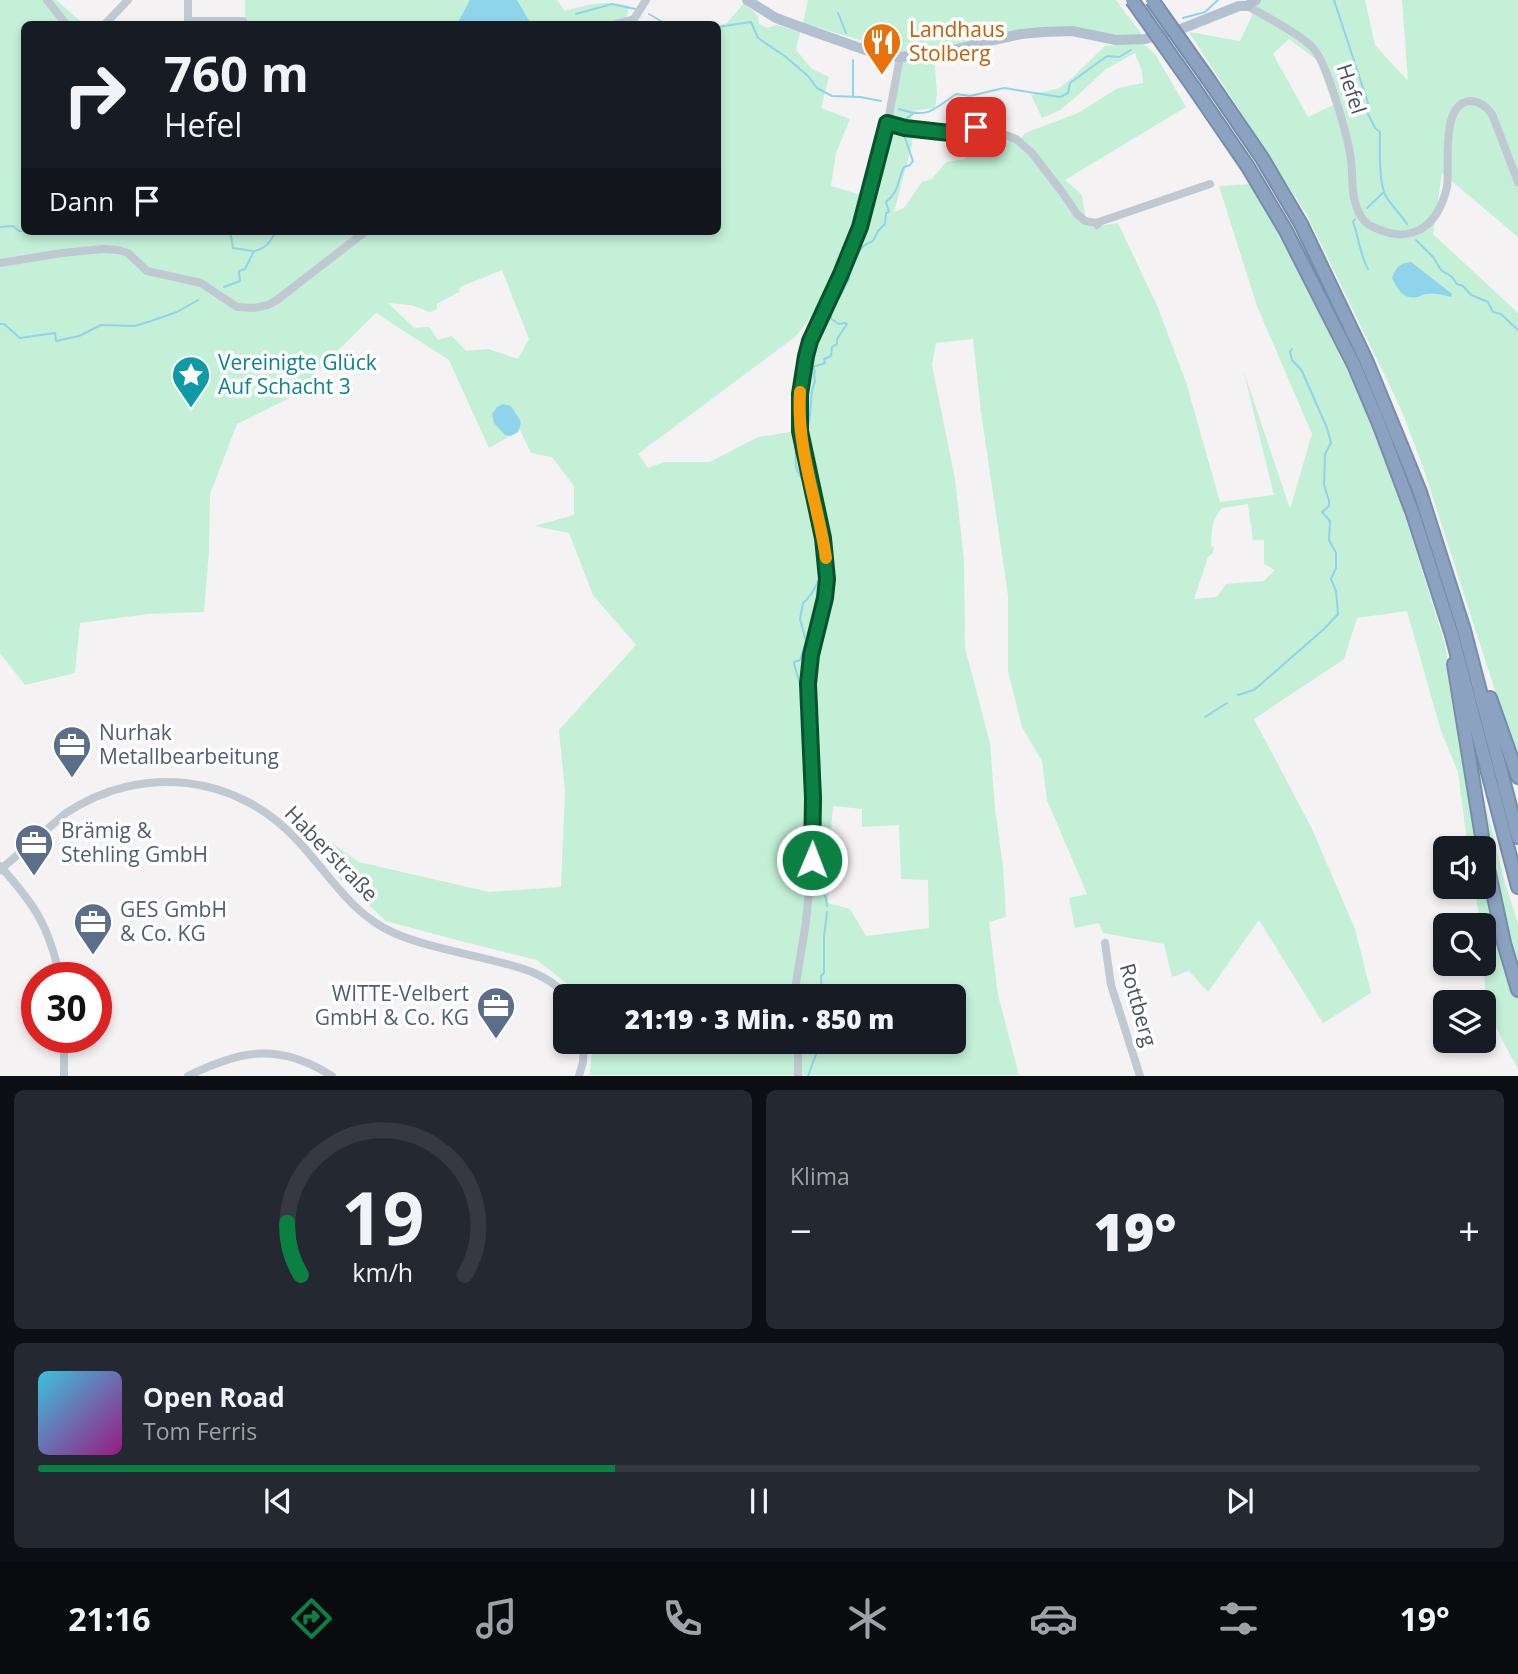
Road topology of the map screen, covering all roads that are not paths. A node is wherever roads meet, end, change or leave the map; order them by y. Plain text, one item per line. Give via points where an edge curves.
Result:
1 (47, 0) edge
2 (128, 0) edge
3 (188, 0) edge
4 (646, 0) edge
5 (747, 0) edge
6 (1132, 0) edge
7 (1152, 0) edge
8 (1251, 3) edge
9 (64, 21) edge
10 (108, 21) edge
11 (188, 21) edge
12 (627, 21) edge
13 (900, 57) junction
14 (887, 123) junction
15 (1518, 182) edge
16 (1210, 184) dead end
17 (361, 235) edge
18 (0, 263) edge
19 (1458, 633) junction
20 (1518, 777) edge
21 (1482, 836) edge
22 (1518, 837) edge
23 (1, 868) edge
24 (1518, 887) edge
25 (1495, 899) edge
26 (1105, 943) dead end
27 (56, 962) edge
28 (554, 984) edge
29 (796, 984) edge
30 (1518, 990) edge
31 (64, 1053) edge
32 (583, 1054) edge
33 (798, 1054) edge
34 (62, 1076) edge
35 (188, 1076) edge
36 (332, 1076) edge
37 (579, 1076) edge
38 (798, 1076) edge
39 (1140, 1076) edge

1 - 9 street
2 - 10 street
3 - 11 street
4 - 12 street via 634,19
5 - 13 main road, Hefel via 776,18 874,53
6 - 19 highway, bridge via 1268,198 1314,283 1388,446
7 - 19 highway, bridge via 1250,139 1306,235 1366,360 1420,492
8 - 13 main road, Hefel via 1145,40 1043,32 938,54
8 - 15 street, Hefel via 1306,41 1321,60 1351,157 1354,200 1368,225 1405,234 1433,219 1446,188 1452,116 1465,102 1479,102 1492,114
13 - 14 street
14 - 16 street via 950,133 976,127 1016,139 1032,153 1077,214 1096,224
14 - 29 street via 860,227 810,341 800,394 800,431 827,579 808,676 812,860
17 - 18 street via 277,300 254,308 237,307 201,283 147,271 118,250 103,248
19 - 20 highway via 1479,662
19 - 21 highway via 1454,673
19 - 22 highway
19 - 24 highway
23 - 27 street via 40,917
23 - 28 street, Haberstraße via 66,813 104,793 151,782 211,787 244,799 272,817 376,924 411,940 530,970
25 - 30 highway
26 - 39 street, Rottberg via 1113,993
31 - 34 street
32 - 37 street
33 - 38 street
35 - 36 street via 231,1057 261,1053 293,1057

